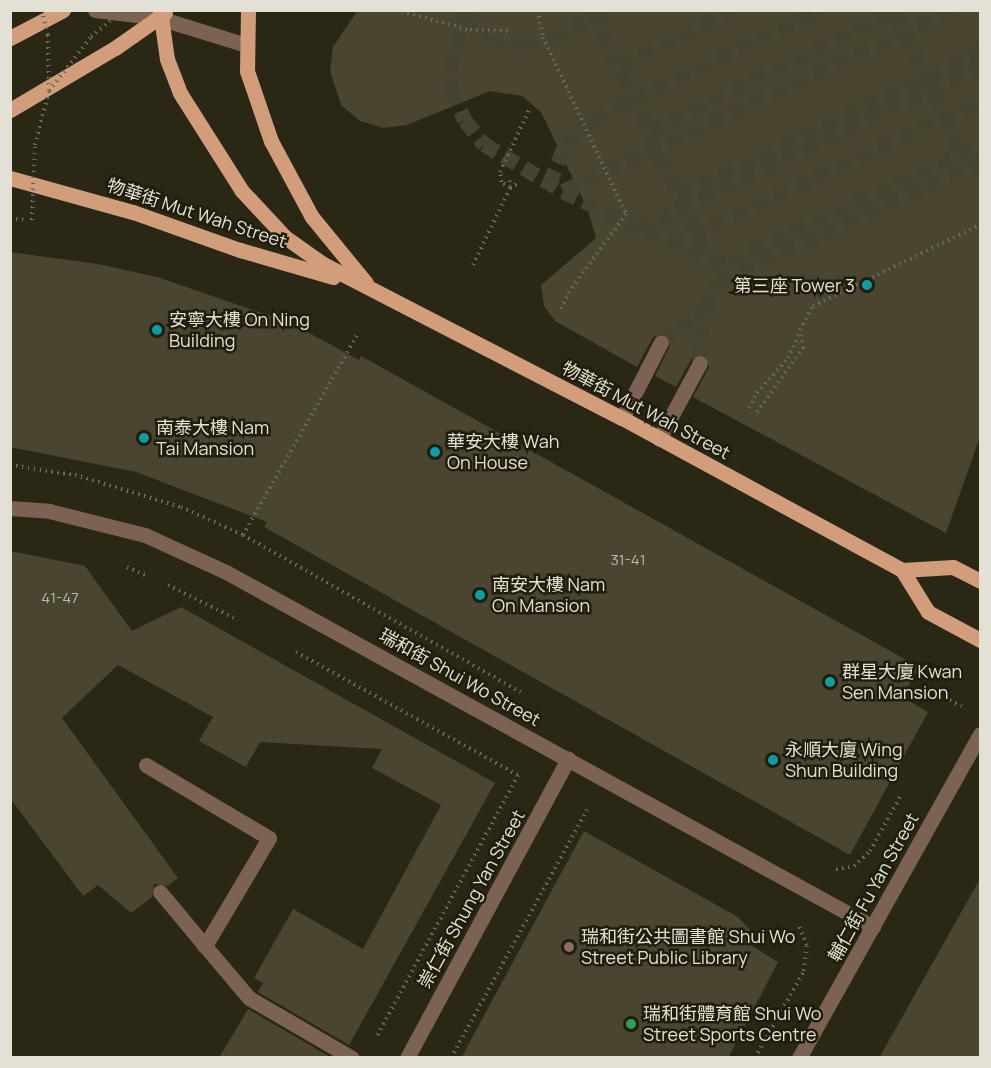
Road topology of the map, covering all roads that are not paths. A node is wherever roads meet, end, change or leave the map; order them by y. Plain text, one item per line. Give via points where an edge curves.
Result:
1 (63, 10) edge
2 (95, 10) edge
3 (248, 10) edge
4 (162, 13) edge
5 (10, 38) edge
6 (246, 45) junction
7 (10, 110) edge
8 (10, 178) edge
9 (370, 287) junction
10 (661, 342) tunnel mouth
11 (700, 363) tunnel mouth
12 (622, 418) junction
13 (659, 439) junction
14 (10, 508) edge
15 (902, 570) junction
16 (981, 582) edge
17 (981, 640) edge
18 (981, 735) edge
19 (568, 759) junction
20 (146, 765) dead end
21 (160, 892) dead end
22 (873, 927) junction
23 (205, 946) junction
24 (352, 1058) edge
25 (407, 1058) edge
26 (799, 1058) edge

1 - 5 main road
2 - 4 street
3 - 6 main road, 物華街 Mut Wah Street
4 - 6 street
4 - 7 main road
4 - 9 main road, 物華街 Mut Wah Street via 167,59 180,93 242,191 285,237 323,264
6 - 9 main road, 物華街 Mut Wah Street via 247,71 256,101 288,176 312,217
8 - 9 main road, 物華街 Mut Wah Street via 134,212 240,250
9 - 12 main road, 物華街 Mut Wah Street
10 - 12 street
11 - 13 street
12 - 13 main road, 物華街 Mut Wah Street
13 - 15 main road, 物華街 Mut Wah Street
14 - 19 street, 瑞和街 Shui Wo Street via 49,512 145,535 226,572
15 - 16 main road via 953,567
15 - 17 main road, 物華街 Mut Wah Street via 928,612
18 - 22 street, 輔仁街 Fu Yan Street
19 - 22 street, 瑞和街 Shui Wo Street
19 - 25 street, 崇仁街 Shung Yan Street
20 - 23 street via 269,838
21 - 23 street
22 - 26 street, 輔仁街 Fu Yan Street
23 - 24 street via 249,998

